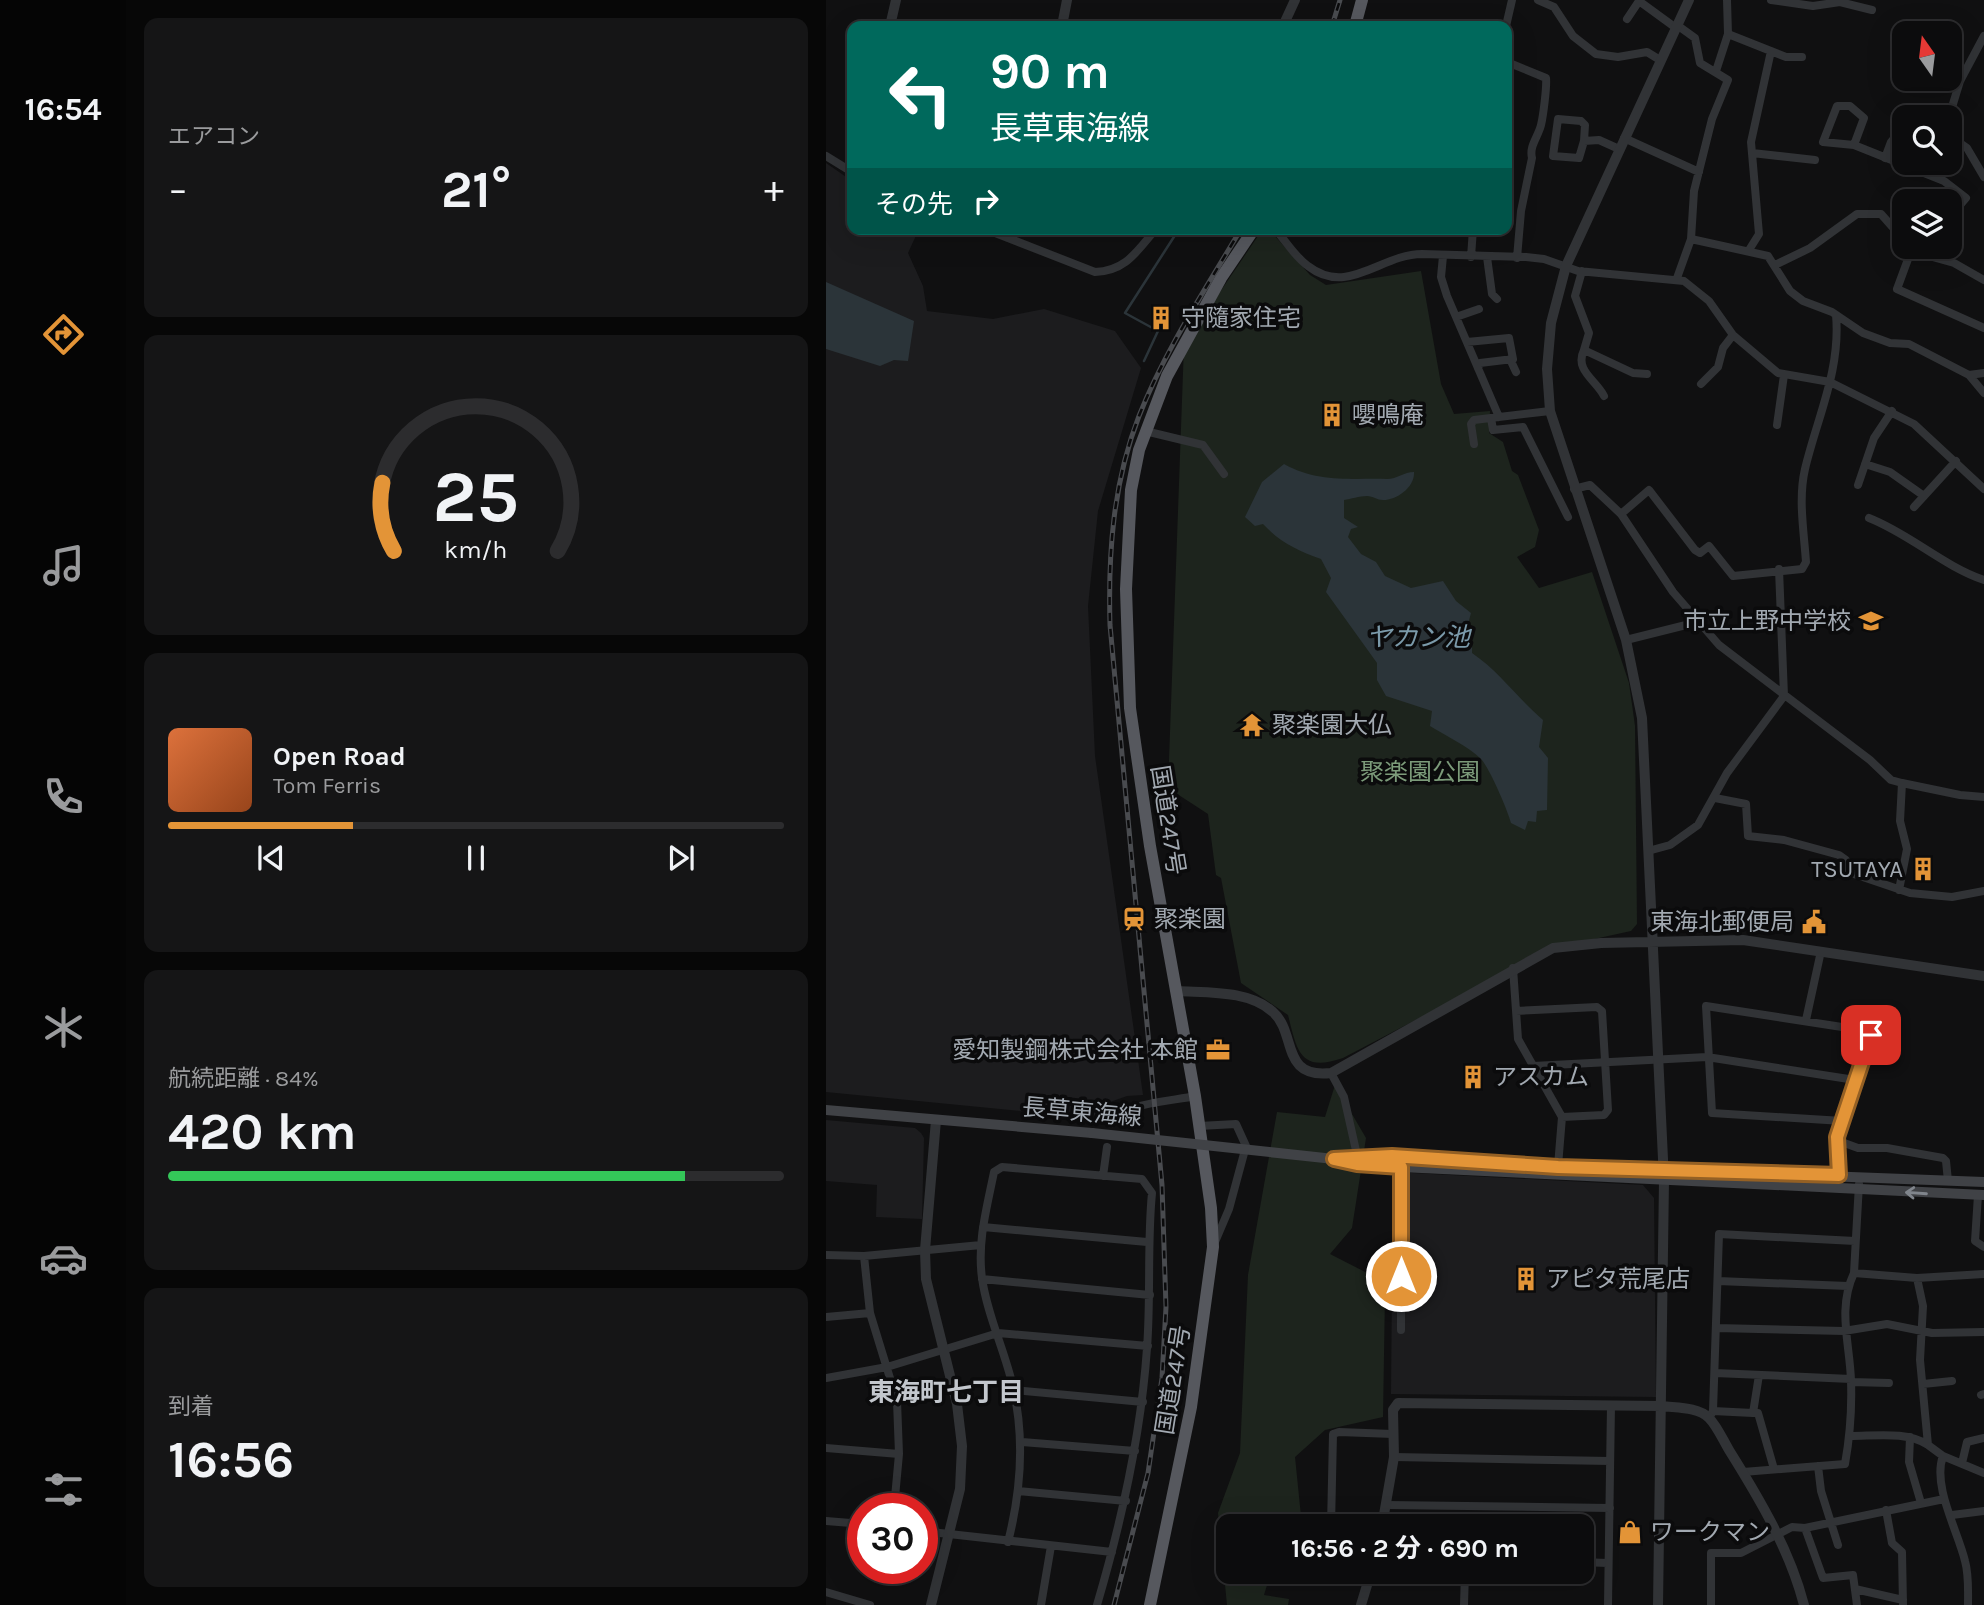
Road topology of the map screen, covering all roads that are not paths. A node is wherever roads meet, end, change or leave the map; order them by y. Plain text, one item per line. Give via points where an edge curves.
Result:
1 (896, 0) edge
2 (1067, 0) edge
3 (1295, 0) edge
4 (1362, 0) edge
5 (1512, 0) edge
6 (1538, 0) edge
7 (1689, 0) edge
8 (1727, 0) edge
9 (1771, 0) edge
10 (1872, 10) dead end
11 (1627, 19) dead end
12 (891, 21) edge
13 (1063, 21) edge
14 (1285, 21) edge
15 (1356, 21) edge
16 (1507, 21) edge
17 (1677, 27) junction
18 (1728, 34) junction
19 (1984, 36) edge
20 (1771, 51) junction
21 (1802, 57) dead end
22 (1660, 60) junction
23 (1512, 64) edge
24 (1716, 71) junction
25 (1952, 105) edge
26 (1624, 138) junction
27 (1892, 140) edge
28 (1584, 141) junction
29 (1962, 144) edge
30 (1854, 145) junction
31 (1619, 149) junction
32 (1752, 153) junction
33 (826, 156) edge
34 (1885, 158) junction
35 (1815, 160) dead end
36 (1892, 161) edge
37 (847, 169) edge
38 (1699, 172) junction
39 (1928, 175) edge
40 (1984, 177) edge
41 (1954, 189) edge
42 (1892, 226) edge
43 (1759, 234) junction
44 (1000, 235) edge
45 (1151, 235) edge
46 (1250, 235) edge
47 (1280, 235) edge
48 (1473, 235) edge
49 (1691, 239) junction
50 (1749, 250) junction
51 (1443, 256) junction
52 (1768, 256) junction
53 (1472, 257) junction
54 (1486, 257) junction
55 (1517, 258) junction
56 (1907, 259) edge
57 (1939, 259) edge
58 (1775, 265) junction
59 (1566, 266) junction
60 (1582, 271) junction
61 (1677, 278) junction
62 (1984, 280) edge
63 (1497, 299) dead end
64 (1479, 309) dead end
65 (1836, 315) junction
66 (1455, 317) junction
67 (1984, 328) edge
68 (1733, 335) junction
69 (1467, 342) junction
70 (1584, 350) junction
71 (1510, 359) junction
72 (1478, 368) junction
73 (1516, 372) dead end
74 (1984, 373) edge
75 (1647, 374) dead end
76 (1784, 375) junction
77 (1969, 375) junction
78 (1830, 382) junction
79 (1701, 384) dead end
80 (1984, 393) edge
81 (1604, 396) dead end
82 (1550, 411) junction
83 (1892, 411) junction
84 (1495, 418) junction
85 (1777, 425) dead end
86 (1145, 431) junction
87 (1474, 444) dead end
88 (1956, 461) junction
89 (1865, 464) junction
90 (1224, 474) dead end
91 (1858, 485) dead end
92 (1574, 489) junction
93 (1984, 489) edge
94 (1924, 496) junction
95 (1914, 507) dead end
96 (1621, 514) junction
97 (1568, 517) dead end
98 (1869, 518) dead end
99 (1779, 569) junction
100 (1984, 580) edge
101 (1698, 622) junction
102 (1626, 640) junction
103 (1784, 696) junction
104 (1902, 783) junction
105 (1984, 797) edge
106 (1714, 798) junction
107 (1648, 851) junction
108 (1899, 890) junction
109 (1984, 891) edge
110 (1654, 944) junction
111 (1821, 951) junction
112 (1513, 968) junction
113 (1984, 976) edge
114 (1177, 991) junction
115 (1516, 1011) junction
116 (1806, 1020) junction
117 (1707, 1057) junction
118 (1658, 1061) junction
119 (1606, 1063) junction
120 (1534, 1066) junction
121 (1331, 1073) junction
122 (1856, 1080) junction
123 (1195, 1097) junction
124 (826, 1110) edge
125 (1562, 1117) junction
126 (936, 1120) junction
127 (1843, 1121) junction
128 (1111, 1124) dead end
129 (1199, 1126) junction
130 (1836, 1140) junction
131 (1107, 1147) dead end
132 (1357, 1155) junction
133 (1334, 1159) junction
134 (1401, 1167) junction
135 (1558, 1167) junction
136 (1663, 1175) junction
137 (1839, 1175) junction
138 (1103, 1176) junction
139 (1860, 1176) junction
140 (1948, 1181) junction
141 (1984, 1182) edge
142 (1859, 1189) junction
143 (1981, 1195) edge
144 (983, 1227) junction
145 (1855, 1241) junction
146 (1147, 1242) junction
147 (981, 1245) junction
148 (1213, 1247) junction
149 (1984, 1247) edge
150 (925, 1250) junction
151 (826, 1255) edge
152 (864, 1256) junction
153 (1854, 1273) junction
154 (1984, 1273) edge
155 (1917, 1278) junction
156 (982, 1279) junction
157 (1718, 1281) junction
158 (1848, 1286) junction
159 (1150, 1294) junction
160 (870, 1312) junction
161 (826, 1317) edge
162 (1716, 1328) junction
163 (1921, 1329) junction
164 (1401, 1330) dead end
165 (1844, 1331) junction
166 (1984, 1332) edge
167 (998, 1333) junction
168 (1148, 1346) junction
169 (944, 1349) junction
170 (887, 1367) junction
171 (1715, 1373) junction
172 (1759, 1374) junction
173 (826, 1378) edge
174 (1851, 1380) junction
175 (1952, 1381) dead end
176 (1889, 1383) dead end
177 (1923, 1384) junction
178 (1014, 1390) junction
179 (1143, 1402) junction
180 (1611, 1405) junction
181 (1662, 1406) junction
182 (1753, 1413) junction
183 (1711, 1414) junction
184 (1393, 1434) junction
185 (1850, 1436) junction
186 (1910, 1437) junction
187 (1984, 1438) edge
188 (1022, 1442) junction
189 (1928, 1446) junction
190 (826, 1448) edge
191 (1135, 1451) junction
192 (899, 1454) junction
193 (1943, 1456) junction
194 (1394, 1457) junction
195 (1610, 1461) junction
196 (1962, 1463) junction
197 (1818, 1466) junction
198 (1774, 1469) junction
199 (1743, 1472) junction
200 (1984, 1473) edge
201 (1018, 1491) junction
202 (895, 1493) edge
203 (1944, 1499) junction
204 (1126, 1501) junction
205 (1921, 1503) junction
206 (1387, 1505) junction
207 (1610, 1508) junction
208 (1886, 1510) junction
209 (1984, 1511) edge
210 (1331, 1514) edge
211 (1385, 1514) edge
212 (1952, 1515) junction
213 (826, 1521) edge
214 (1832, 1522) junction
215 (847, 1523) edge
216 (1805, 1528) junction
217 (938, 1533) edge
218 (951, 1534) junction
219 (1777, 1535) junction
220 (1008, 1542) junction
221 (1838, 1545) dead end
222 (1051, 1546) junction
223 (1112, 1552) junction
224 (1594, 1562) edge
225 (1607, 1563) junction
226 (1367, 1584) edge
227 (1465, 1584) edge
228 (1855, 1589) junction
229 (826, 1592) edge
230 (1903, 1602) edge
231 (870, 1605) edge
232 (931, 1605) edge
233 (1041, 1605) edge
234 (1097, 1605) edge
235 (1150, 1605) edge
236 (1361, 1605) edge
237 (1464, 1605) edge
238 (1608, 1605) edge
239 (1658, 1605) edge
240 (1711, 1605) edge
241 (1804, 1605) edge
242 (1857, 1605) edge
243 (1968, 1605) edge

1 - 12 street
2 - 13 street
3 - 14 street
4 - 15 highway
5 - 16 street
6 - 22 street via 1554,7 1573,36 1596,54 1607,58 1647,52
7 - 17 street
8 - 18 street
9 - 10 street via 1814,6 1840,2
11 - 17 street via 1639,1
17 - 22 street
17 - 24 street via 1695,38 1700,63
18 - 20 street
18 - 24 street
19 - 25 street via 1959,81
20 - 21 street via 1793,59
20 - 32 street
22 - 26 street
23 - 55 street via 1546,79 1547,85 1542,122 1530,151
24 - 38 street via 1728,80 1712,119
26 - 31 street
26 - 38 street
27 - 34 street
28 - 28 street via 1579,158 1553,156 1558,119 1586,125
28 - 31 street via 1600,140
29 - 40 street
30 - 30 street via 1823,142 1837,106 1850,106 1864,118
30 - 34 street
31 - 59 street
32 - 35 street
32 - 43 street
33 - 37 street
34 - 36 street
38 - 49 street
39 - 41 street
42 - 58 street via 1881,214 1857,214 1810,248
43 - 50 street
43 - 52 street
44 - 45 street via 1095,272 1127,263
46 - 86 highway, 国道247号 via 1167,376
47 - 51 street via 1305,264 1336,277 1351,278 1405,255
48 - 53 street
49 - 50 street
49 - 61 street
50 - 52 street
51 - 53 street
51 - 66 street via 1441,277
52 - 58 street
53 - 54 street
54 - 55 street
54 - 63 street via 1492,294
55 - 59 street
56 - 67 street via 1897,289
57 - 62 street
58 - 65 street via 1790,291
59 - 60 street
59 - 82 street via 1550,323
60 - 61 street
60 - 70 street via 1575,296 1589,333
61 - 68 street via 1709,301
64 - 66 street
65 - 77 street via 1863,333 1909,344
65 - 78 street via 1839,342
66 - 69 street
68 - 76 street
68 - 79 street via 1723,348 1718,367
69 - 71 street via 1509,338
69 - 72 street
70 - 75 street via 1633,373
70 - 81 street via 1582,369
71 - 72 street via 1480,363
71 - 73 street
72 - 84 street
74 - 77 street
76 - 78 street
76 - 85 street
77 - 80 street
78 - 83 street
78 - 99 street via 1804,470 1801,500 1806,562 1802,569
82 - 84 street
82 - 92 street
83 - 88 street via 1924,430
83 - 89 street via 1874,438
84 - 87 street via 1474,420
84 - 97 street via 1493,430 1523,427
86 - 90 street via 1203,445
86 - 114 highway, 国道247号 via 1131,490 1126,589 1130,708
88 - 93 street
88 - 94 street
89 - 91 street
89 - 94 street via 1890,472
92 - 96 street via 1590,485
92 - 102 street
94 - 95 street
96 - 99 street via 1649,490 1695,550 1700,553 1709,546 1733,576
96 - 101 street
98 - 100 street via 1897,529
99 - 103 street
101 - 102 street
101 - 103 street via 1719,645
102 - 107 street via 1641,701
103 - 104 street via 1891,780
103 - 106 street
104 - 105 street
104 - 108 street via 1900,821 1907,849
106 - 107 street via 1698,825 1671,845
106 - 108 street via 1746,804 1748,836 1839,855 1846,860 1848,872
107 - 110 street
108 - 109 street via 1952,897
110 - 111 street via 1742,940
110 - 112 street via 1553,948
110 - 118 street
111 - 113 street
111 - 116 street
112 - 115 street
112 - 121 street
114 - 121 street via 1224,994 1266,1007 1281,1023 1293,1059 1310,1072
114 - 123 highway, 国道247号
115 - 119 street via 1600,1009
115 - 120 street via 1518,1040
116 - 117 street via 1706,1006
116 - 122 street via 1868,1031 1871,1035
117 - 118 street
117 - 122 street
117 - 127 street via 1712,1113
118 - 119 street
118 - 136 street
119 - 120 street
119 - 125 street via 1608,1111
120 - 125 street
121 - 132 street via 1344,1097
122 - 127 street
123 - 128 street via 1126,1109 1113,1116
123 - 129 highway, 国道247号
124 - 126 main road, 長草東海線
125 - 135 street
126 - 133 main road, 長草東海線, bridge
126 - 150 street
127 - 130 street
129 - 148 highway, 国道247号
129 - 148 street via 1236,1124 1245,1146 1229,1209
130 - 137 street
130 - 140 street via 1858,1149 1887,1148 1943,1158
131 - 138 street
132 - 133 main road, 長草東海線
132 - 135 main road, 長草東海線
133 - 134 main road, 長草東海線
134 - 136 main road, 長草東海線
134 - 164 street
135 - 136 main road, 長草東海線
136 - 137 main road, 長草東海線
136 - 142 main road, 長草東海線
136 - 181 street
137 - 139 main road, 長草東海線
138 - 144 street via 997,1167
138 - 146 street via 1148,1183 1152,1192
139 - 140 main road, 長草東海線
139 - 142 street
140 - 141 main road, 長草東海線
143 -> 142 main road, 長草東海線
142 - 145 street
143 - 149 street via 1975,1241
144 - 146 street
144 - 147 street
145 - 153 street
145 - 157 street via 1719,1234
146 - 159 street
147 - 150 street
147 - 156 street
148 - 235 highway, 国道247号 via 1191,1407
150 - 152 street
150 - 169 street via 926,1279
151 - 152 street
152 - 160 street
153 - 155 street
153 - 158 street
154 - 155 street
155 - 163 street via 1923,1306
156 - 159 street
156 - 167 street
157 - 158 street
157 - 162 street
158 - 165 street
159 - 168 street
160 - 161 street
160 - 170 street
162 - 165 street
162 - 171 street
163 - 165 street via 1887,1324
163 - 166 street
163 - 177 street
165 - 174 street
167 - 168 street
167 - 169 street
167 - 178 street
168 - 179 street
169 - 170 street
169 - 218 street via 962,1446
170 - 173 street
170 - 192 street via 897,1401
171 - 172 street
171 - 183 street
172 - 174 street
172 - 182 street
174 - 176 street
174 - 185 street
175 - 177 street
177 - 189 street
178 - 179 street
178 - 188 street
179 - 191 street
180 - 181 street
180 - 184 street via 1398,1404
180 - 195 street
181 - 183 street
181 - 239 street
182 - 183 street
182 - 198 street via 1758,1413
183 - 199 street
184 - 194 street
184 - 210 street via 1333,1434
185 - 186 street
185 - 197 street via 1846,1464
186 - 189 street
186 - 205 street via 1909,1462
187 - 196 street via 1967,1442
188 - 191 street
188 - 201 street
189 - 193 street
190 - 192 street
191 - 204 street
192 - 202 street
193 - 196 street
193 - 203 street
194 - 195 street
194 - 206 street
195 - 207 street
196 - 200 street
197 - 198 street
197 - 214 street
198 - 199 street
199 - 219 street
201 - 204 street
201 - 220 street
203 - 205 street
203 - 212 street
204 - 223 street
205 - 208 street
206 - 207 street
206 - 211 street
207 - 225 street
208 - 214 street
208 - 230 street via 1892,1543 1902,1552
209 - 212 street
212 - 243 street via 1966,1564
213 - 215 street
214 - 216 street
214 - 221 street
216 - 219 street via 1792,1527
216 - 228 street via 1823,1578 1852,1573
217 - 218 street
218 - 220 street
218 - 232 street
219 - 240 street via 1741,1553 1712,1552
219 - 241 street
220 - 222 street
222 - 223 street
222 - 233 street
223 - 234 street
224 - 225 street
225 - 238 street
226 - 236 street
227 - 237 street
228 - 230 street
228 - 242 street
229 - 231 street

